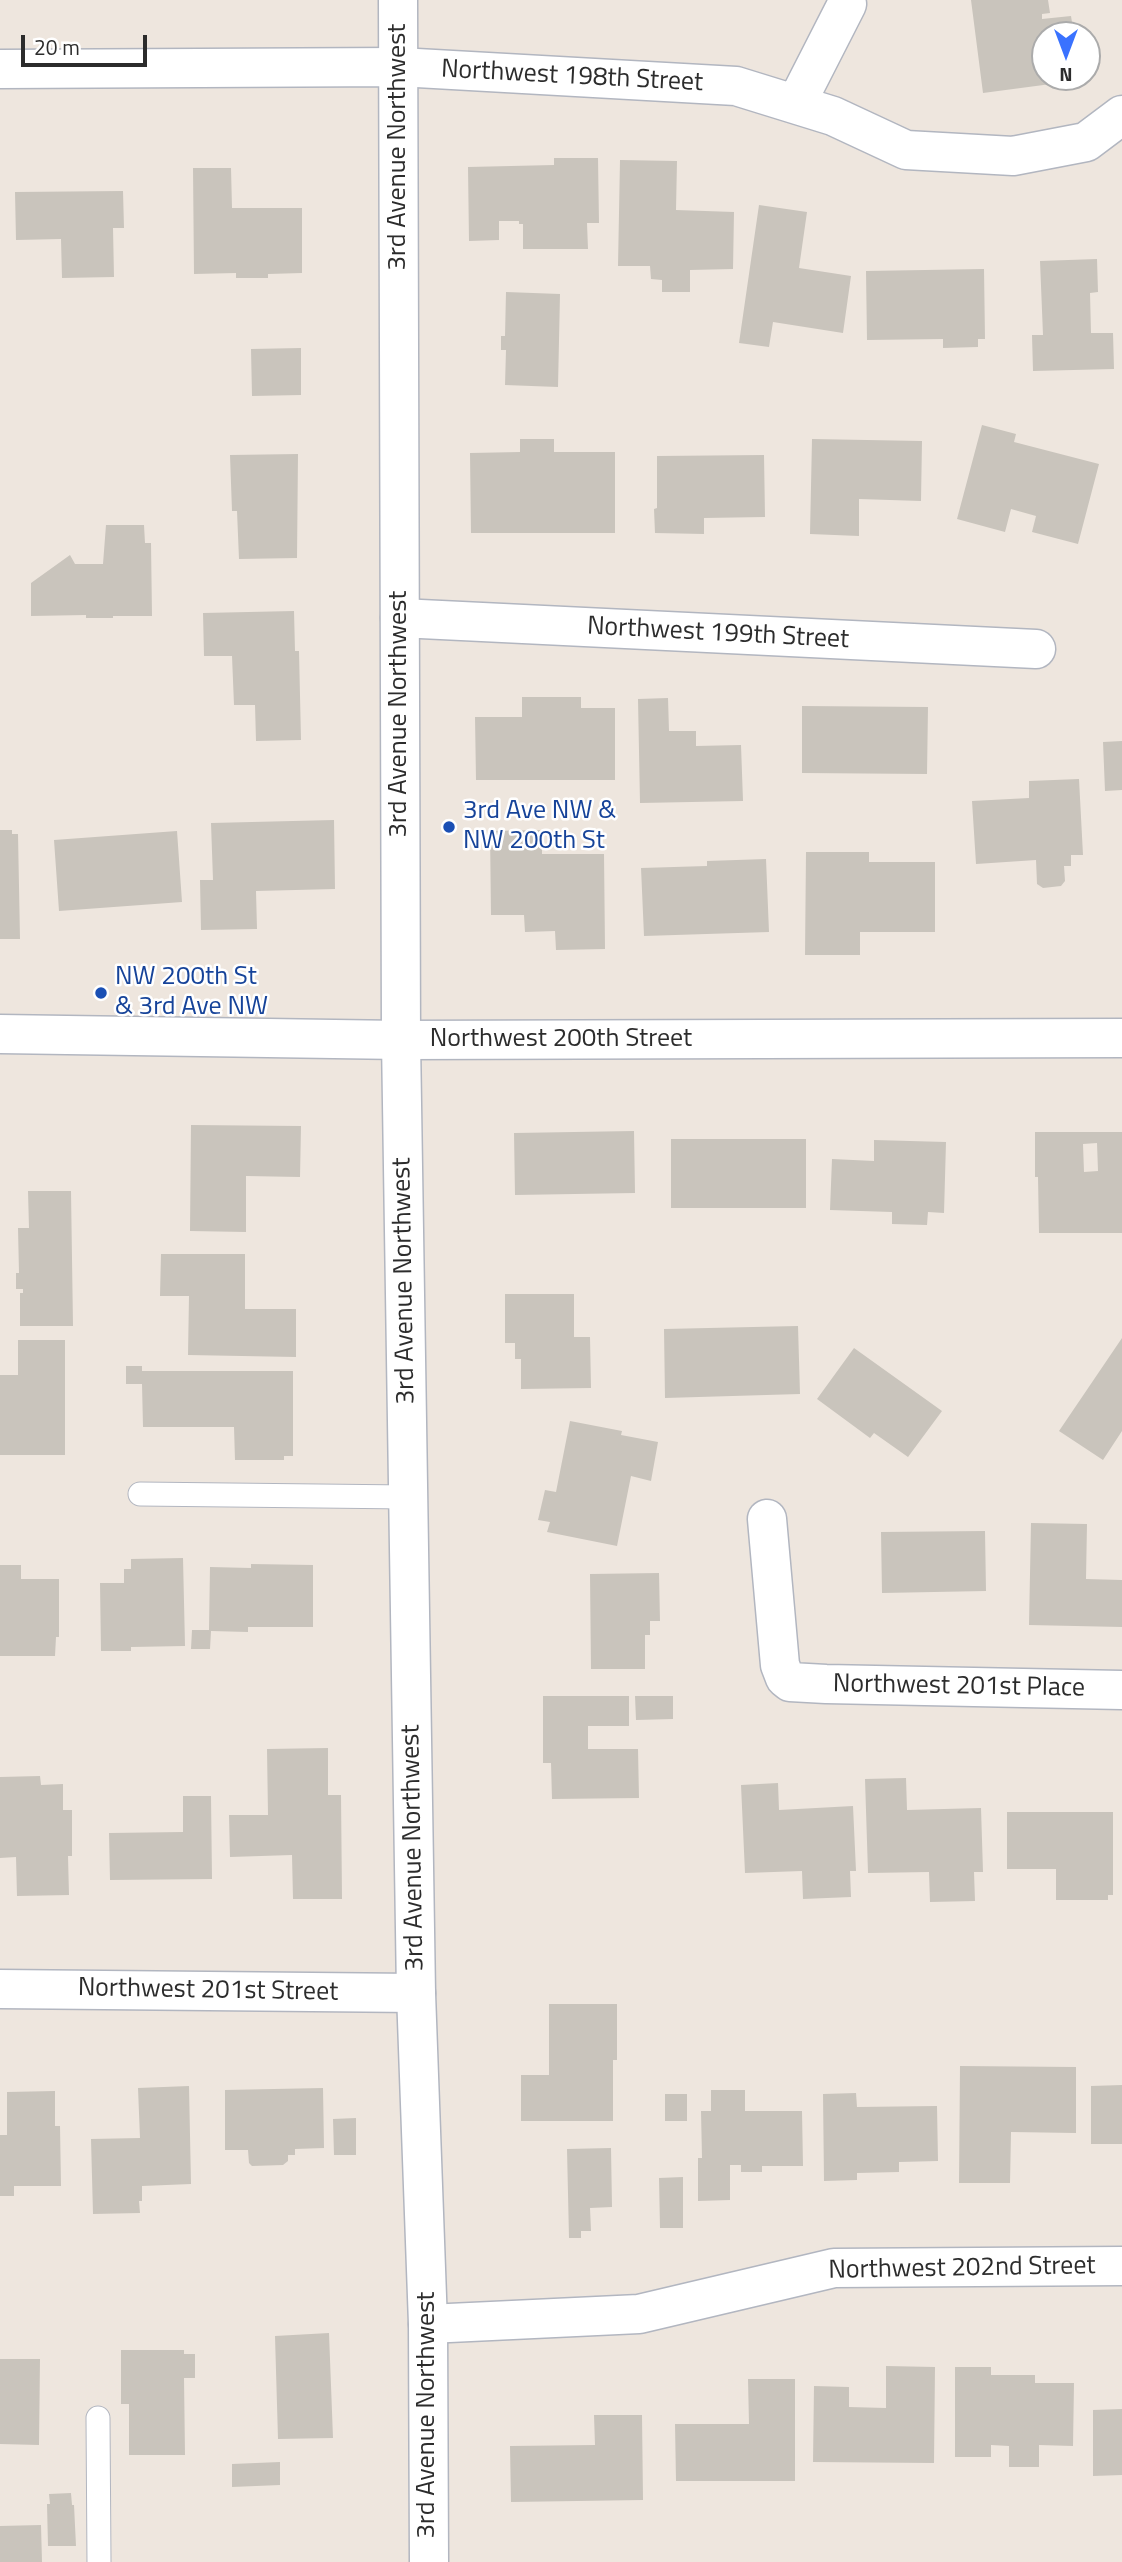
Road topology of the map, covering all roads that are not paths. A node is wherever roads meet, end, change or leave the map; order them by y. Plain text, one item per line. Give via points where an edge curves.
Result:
1 (398, 0) edge
2 (847, 4) dead end
3 (399, 67) junction
4 (0, 69) edge
5 (796, 104) junction
6 (1122, 116) edge
7 (400, 618) junction
8 (1036, 649) dead end
9 (0, 1034) edge
10 (1122, 1038) edge
11 (401, 1040) junction
12 (140, 1494) dead end
13 (408, 1497) junction
14 (767, 1519) dead end
15 (1122, 1690) edge
16 (0, 1989) edge
17 (416, 1993) junction
18 (1122, 2266) edge
19 (428, 2324) junction
20 (98, 2418) dead end
21 (99, 2562) edge
22 (429, 2562) edge

1 - 3 street, 3rd Avenue Northwest
2 - 5 street
3 - 4 street, Northwest 198th Street
3 - 5 street, Northwest 198th Street via 736,86
3 - 7 street, 3rd Avenue Northwest
5 - 6 street, Northwest 198th Street via 834,116 906,150 1013,156 1086,142
7 - 8 street, Northwest 199th Street
7 - 11 street, 3rd Avenue Northwest
9 - 11 street, Northwest 200th Street
10 - 11 street, Northwest 200th Street
11 - 13 street, 3rd Avenue Northwest
12 - 13 lane
13 - 17 street, 3rd Avenue Northwest
14 - 15 street, Northwest 201st Place via 780,1665 785,1678 796,1683
16 - 17 street, Northwest 201st Street
17 - 19 street, 3rd Avenue Northwest
18 - 19 street, Northwest 202nd Street via 834,2268 639,2314
19 - 22 street, 3rd Avenue Northwest
20 - 21 lane

